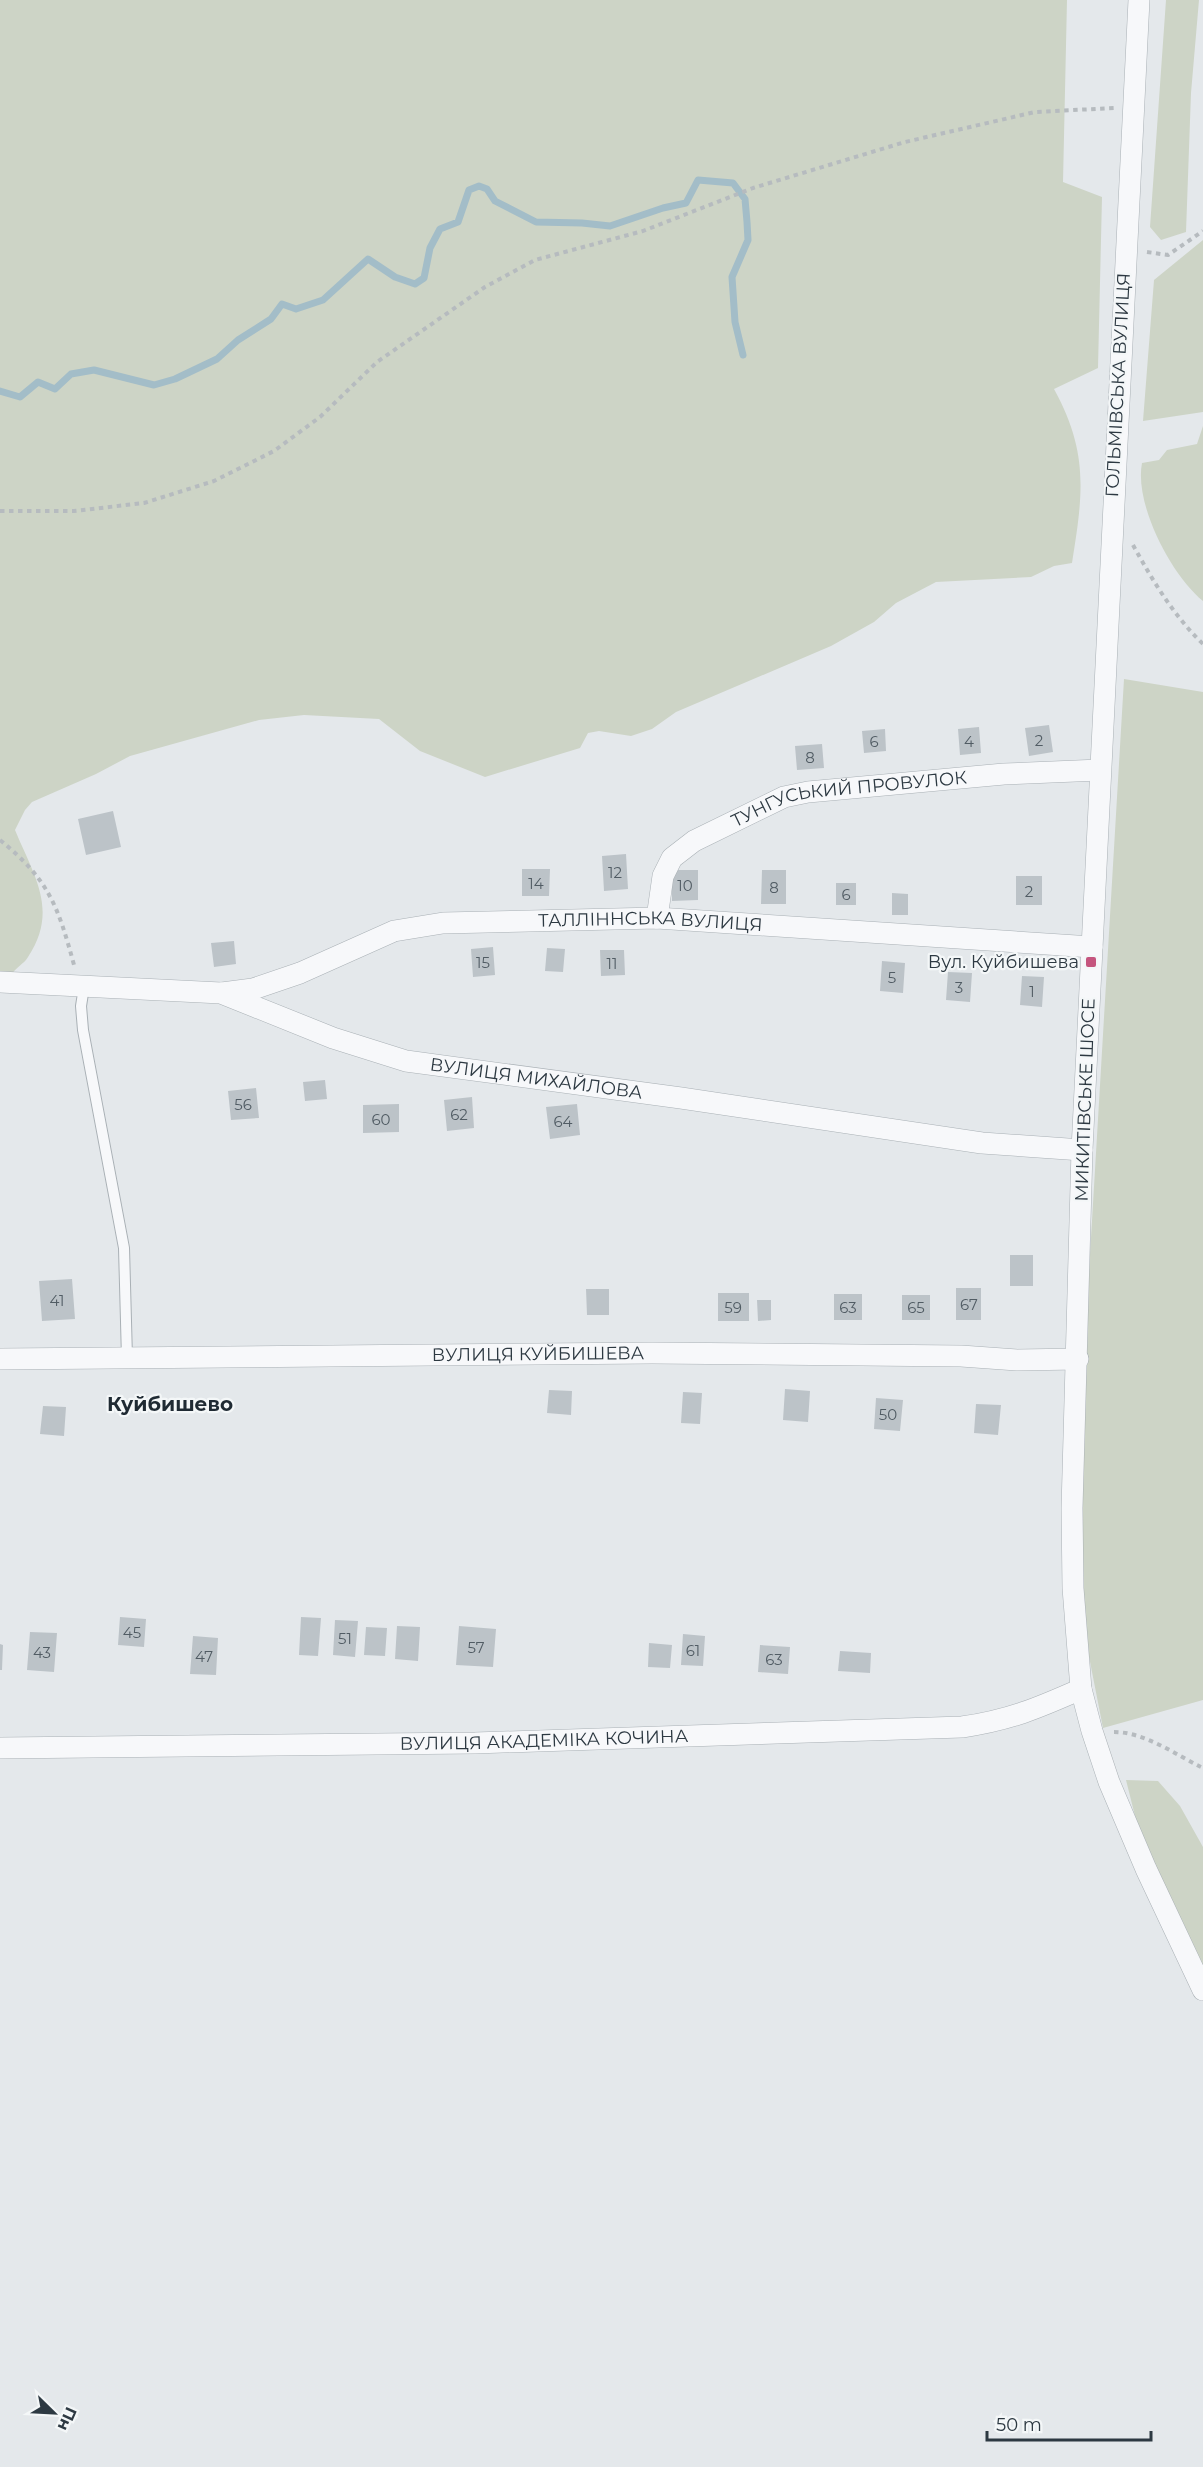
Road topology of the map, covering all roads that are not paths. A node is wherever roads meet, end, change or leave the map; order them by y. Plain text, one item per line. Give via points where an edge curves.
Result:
1 (1139, 0) edge
2 (1100, 771) junction
3 (657, 918) junction
4 (1092, 947) junction
5 (0, 982) edge
6 (82, 987) junction
7 (221, 993) junction
8 (1082, 1150) junction
9 (127, 1358) junction
10 (0, 1359) edge
11 (1078, 1359) junction
12 (1081, 1689) junction
13 (0, 1748) edge
14 (1203, 1990) edge

1 - 2 street, ГОЛЬМІВСЬКА ВУЛИЦЯ
2 - 3 street, ТУНГУСЬКИЙ ПРОВУЛОК via 1004,774 784,797 694,841 672,858 663,876
2 - 4 street, МИКИТІВСЬКЕ ШОСЕ
3 - 4 street, ТАЛЛІННСЬКА ВУЛИЦЯ
3 - 7 street, ТАЛЛІННСЬКА ВУЛИЦЯ via 417,926 393,931 300,973 253,989
4 - 8 street, МИКИТІВСЬКЕ ШОСЕ
5 - 6 street, ВУЛИЦЯ МИХАЙЛОВА
6 - 7 street, ВУЛИЦЯ МИХАЙЛОВА
6 - 9 lane via 83,1030 124,1248
7 - 8 street, ВУЛИЦЯ МИХАЙЛОВА via 333,1038 406,1061 982,1143
8 - 11 street, МИКИТІВСЬКЕ ШОСЕ
9 - 10 street, ВУЛИЦЯ КУЙБИШЕВА
9 - 11 street, ВУЛИЦЯ КУЙБИШЕВА via 652,1353
11 - 12 street, МИКИТІВСЬКЕ ШОСЕ via 1072,1508
12 - 13 street, ВУЛИЦЯ АКАДЕМІКА КОЧИНА via 1024,1714 962,1727 476,1743
12 - 14 street, МИКИТІВСЬКЕ ШОСЕ via 1109,1782

